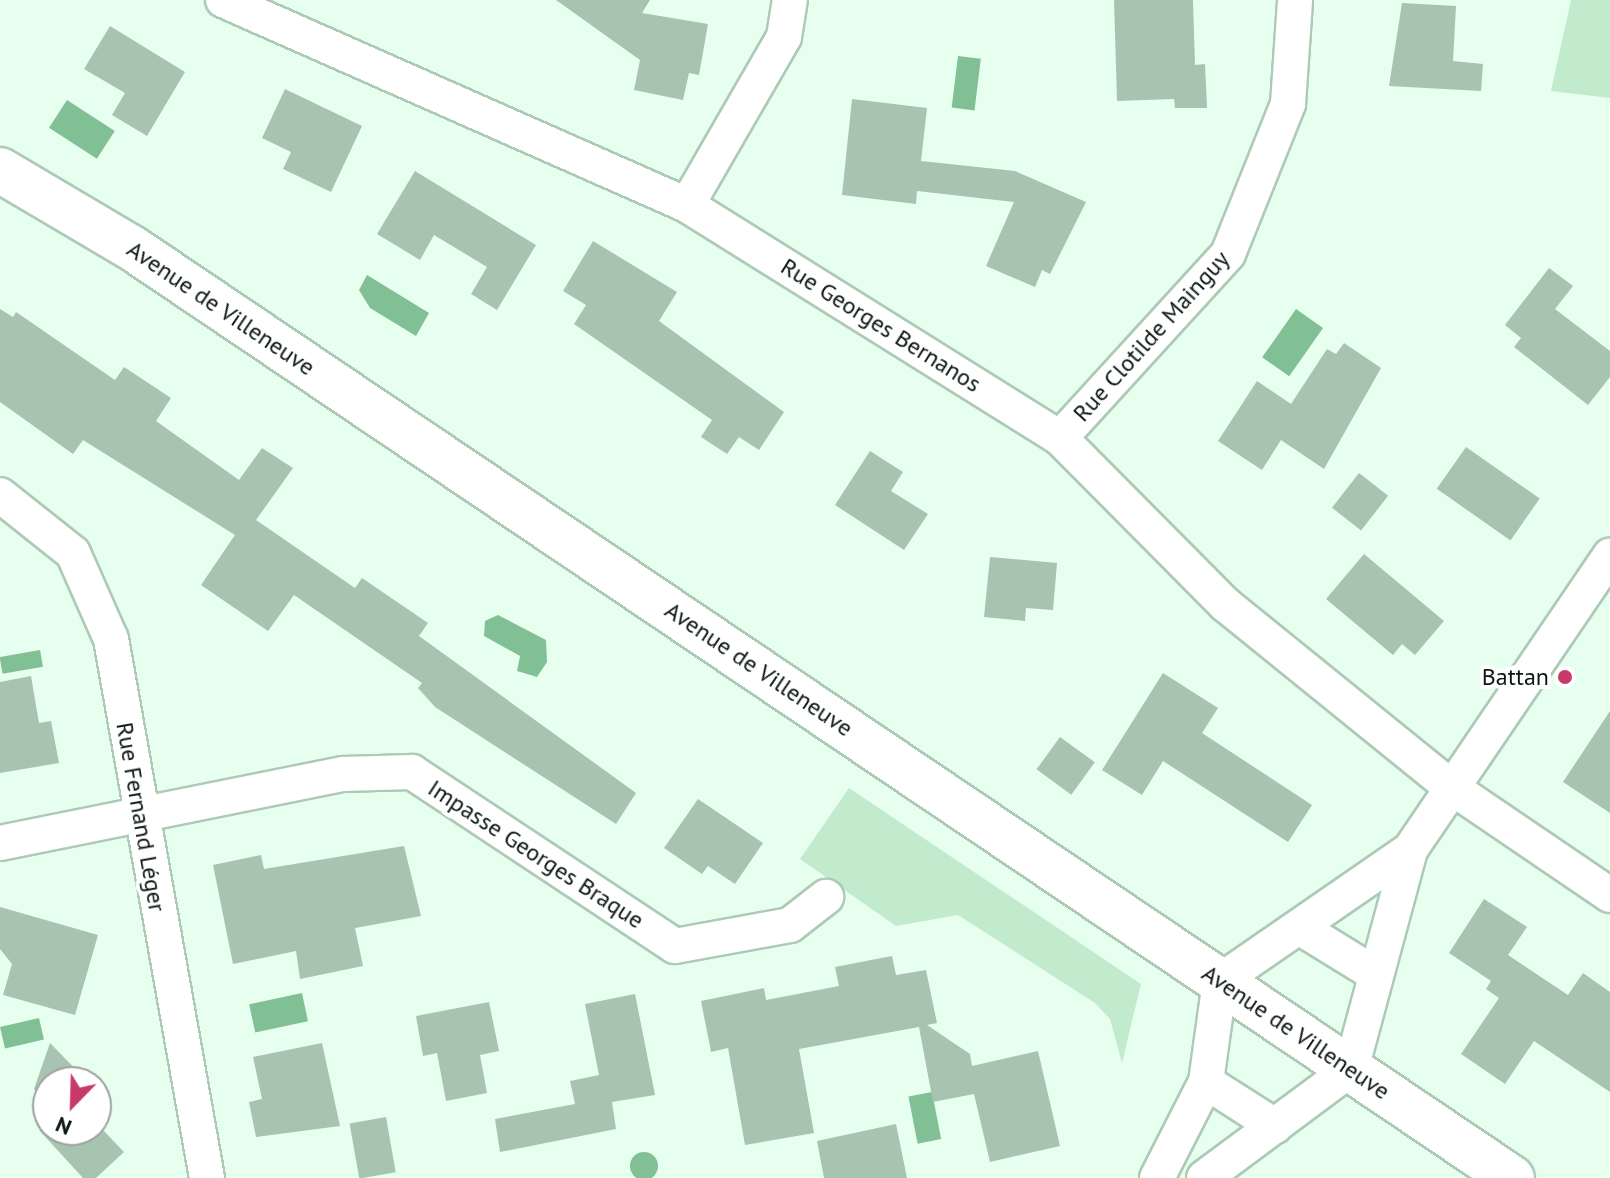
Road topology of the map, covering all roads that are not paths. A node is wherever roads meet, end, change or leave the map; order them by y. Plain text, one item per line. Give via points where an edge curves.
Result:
1 (223, 0) edge
2 (790, 0) edge
3 (1295, 0) edge
4 (0, 170) edge
5 (687, 205) junction
6 (1060, 438) junction
7 (0, 495) edge
8 (1610, 556) edge
9 (1451, 787) junction
10 (140, 817) junction
11 (0, 843) edge
12 (1410, 850) junction
13 (1610, 895) edge
14 (826, 897) dead end
15 (1302, 929) junction
16 (1372, 972) junction
17 (1220, 981) junction
18 (1351, 1069) junction
19 (1206, 1082) junction
20 (1275, 1126) junction
21 (207, 1178) edge
22 (1157, 1178) edge
23 (1204, 1178) edge
24 (1512, 1178) edge

1 - 5 street, Rue Georges Bernanos
2 - 5 street via 784,37
3 - 6 street, Rue Clotilde Mainguy via 1288,104 1228,254
4 - 17 main road, Avenue de Villeneuve via 132,248
5 - 6 street, Rue Georges Bernanos
6 - 9 street, Rue Georges Bernanos via 1226,605
7 - 10 street, Rue Fernand Léger via 73,553 111,639
8 - 9 street
9 - 12 street
9 - 13 street, Rue Georges Bernanos
10 - 11 street, Impasse Georges Braque
10 - 14 street, Impasse Georges Braque via 343,774 412,772 675,946 790,925
10 - 21 street, Rue Fernand Léger
12 - 15 street
12 - 16 street
15 - 16 street
15 - 17 street
16 - 18 street
17 - 18 main road, Avenue de Villeneuve
17 - 19 street
18 - 20 street
18 - 24 main road, Avenue de Villeneuve
19 - 20 street
19 - 22 street
20 - 23 street

